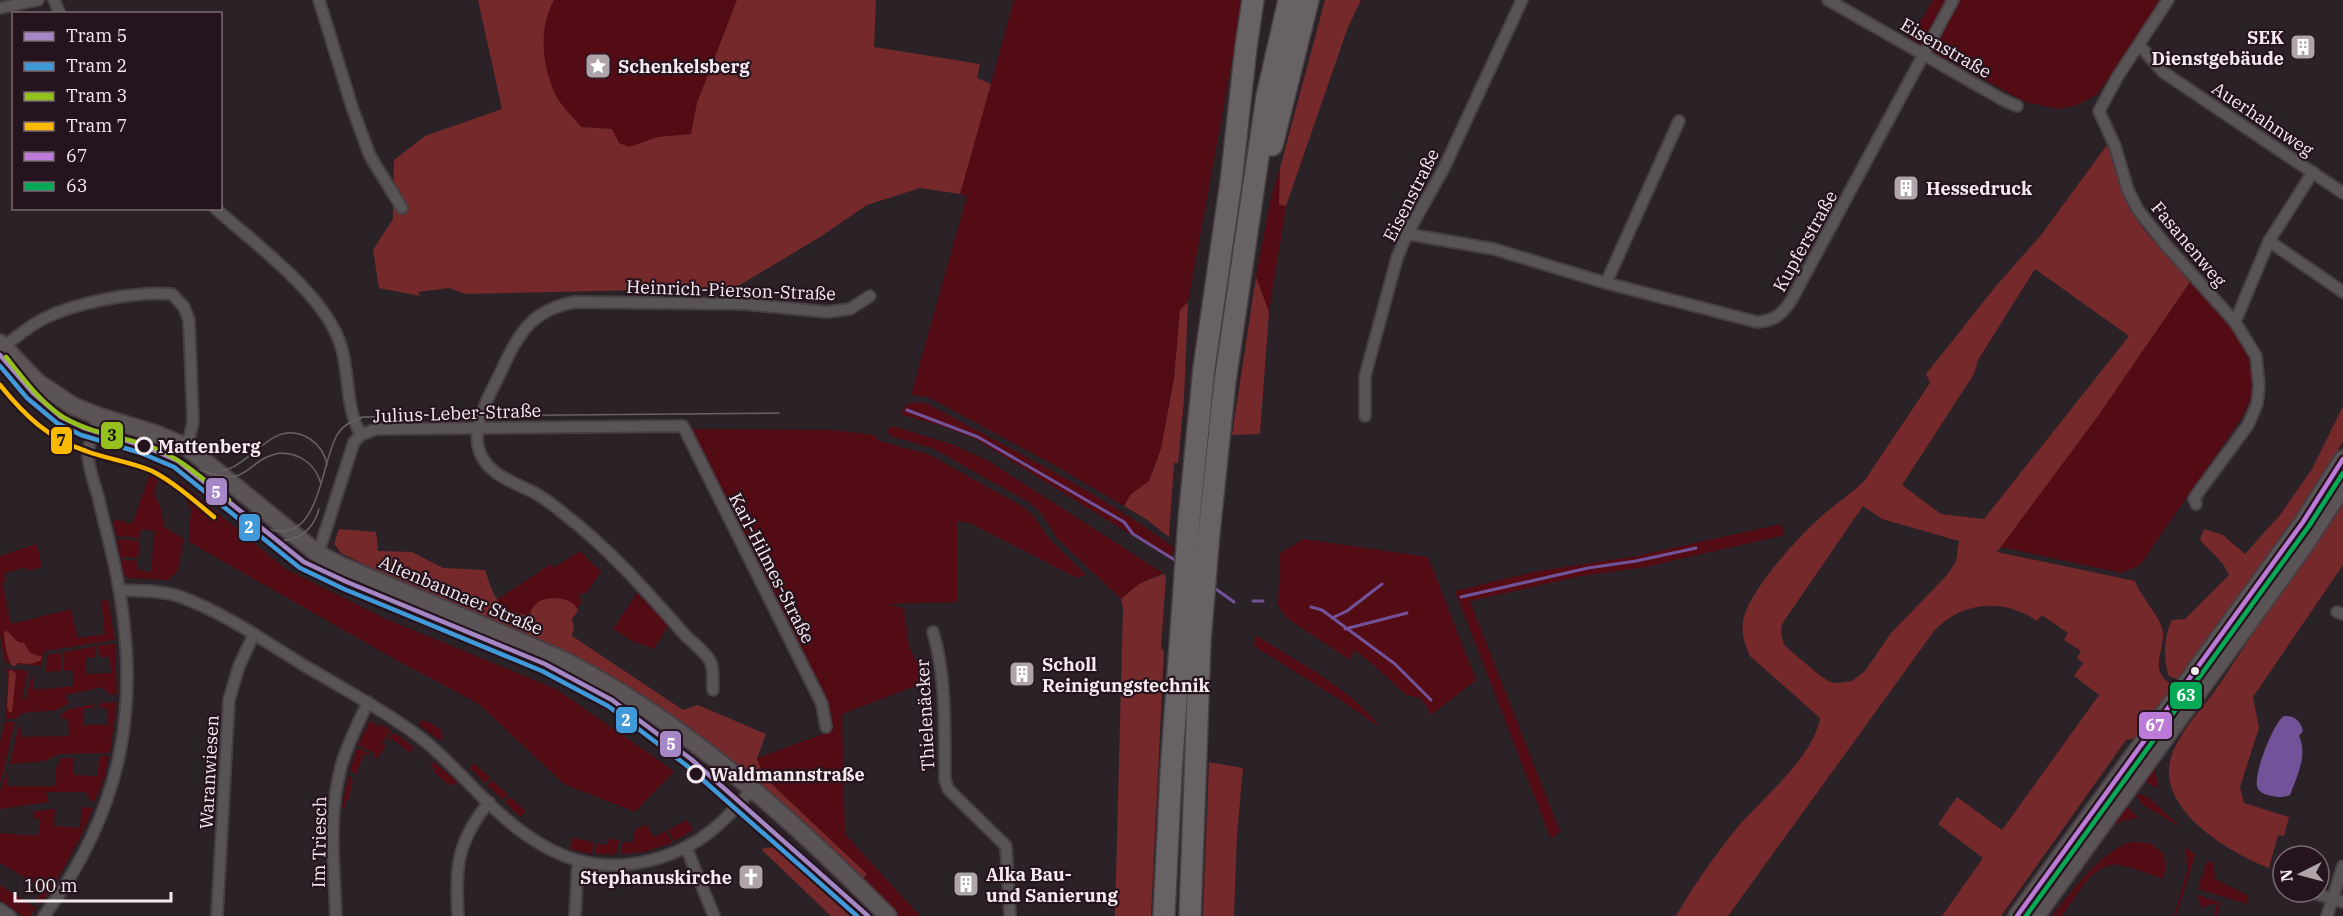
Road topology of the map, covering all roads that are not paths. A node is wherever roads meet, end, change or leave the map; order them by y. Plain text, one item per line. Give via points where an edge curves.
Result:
1 (38, 0) edge
2 (319, 0) edge
3 (1253, 0) edge
4 (1268, 0) edge
5 (1289, 0) edge
6 (1308, 0) edge
7 (1522, 0) edge
8 (1828, 0) edge
9 (1953, 0) edge
10 (2168, 0) edge
11 (0, 8) edge
12 (2140, 45) junction
13 (1923, 53) junction
14 (2017, 106) dead end
15 (1679, 121) dead end
16 (2313, 172) junction
17 (1231, 182) junction
18 (2343, 193) edge
19 (402, 208) dead end
20 (218, 210) edge
21 (1407, 234) junction
22 (1244, 237) junction
23 (2269, 241) junction
24 (1606, 283) junction
25 (2343, 292) edge
26 (870, 296) dead end
27 (2235, 322) junction
28 (2, 345) edge
29 (98, 416) junction
30 (1365, 416) dead end
31 (683, 426) joint
32 (478, 427) junction
33 (361, 435) junction
34 (188, 447) junction
35 (2343, 459) edge
36 (2343, 487) edge
37 (2196, 504) dead end
38 (318, 554) junction
39 (120, 590) junction
40 (933, 632) dead end
41 (254, 634) junction
42 (713, 690) dead end
43 (368, 702) junction
44 (826, 727) dead end
45 (752, 789) junction
46 (489, 802) junction
47 (686, 847) junction
48 (578, 861) junction
49 (2343, 866) edge
50 (2338, 900) edge
51 (0, 909) edge
52 (10, 916) edge
53 (44, 916) edge
54 (217, 916) edge
55 (336, 916) edge
56 (458, 916) edge
57 (575, 916) edge
58 (714, 916) edge
59 (888, 916) edge
60 (1010, 916) edge
61 (1164, 916) edge
62 (1190, 916) edge
63 (2017, 916) edge
64 (2036, 916) edge
65 (2327, 916) edge

1 - 11 street
2 - 19 street via 370,156
3 - 17 highway
4 - 17 highway
5 - 22 highway via 1267,96
6 - 22 highway via 1261,188
7 - 21 street, Eisenstraße via 1444,168
8 - 13 street, Eisenstraße
9 - 13 street, Kupferstraße
10 - 12 street, Fasanenweg
12 - 16 street, Auerhahnweg via 2163,72
12 - 27 street, Fasanenweg via 2103,101 2101,118 2138,210
13 - 14 street, Eisenstraße
13 - 24 street, Kupferstraße via 1848,198 1786,310 1778,317 1756,322
15 - 24 street
16 - 18 street, Auerhahnweg
16 - 23 street
17 - 61 highway via 1204,368 1189,519
20 - 33 street via 320,304 341,346 351,410
21 - 24 street, Kupferstraße via 1494,249
21 - 30 street, Eisenstraße via 1365,376
22 - 62 highway via 1225,381 1200,641
23 - 25 street
23 - 27 street
26 - 32 street, Heinrich-Pierson-Straße via 850,309 827,312 745,303 562,304 536,318 516,340
27 - 37 street, Fasanenweg via 2256,356 2257,404 2248,425 2194,499
28 - 29 main road, Altenbaunaer Straße via 37,382 73,406
28 - 34 street via 43,318 67,309 147,292 172,294 189,320 193,422
29 - 34 main road, Altenbaunaer Straße
29 - 39 street via 88,456
31 - 32 street, Julius-Leber-Straße
31 - 44 street, Karl-Hilmes-Straße via 822,704
32 - 33 street, Julius-Leber-Straße via 376,429
32 - 42 street via 478,446 485,464 563,512 613,559 711,662
33 - 38 street, Julius-Leber-Straße via 349,455
34 - 38 main road, Altenbaunaer Straße
35 - 63 main road via 2303,522
36 - 64 main road
38 - 45 main road, Altenbaunaer Straße via 595,676 643,706
39 - 41 street via 176,595 218,611
39 - 53 street via 127,667 120,754 107,806 90,844 69,883
40 - 60 street, Thielenäcker via 942,681 945,779 948,789 1006,846
41 - 43 street
41 - 54 street, Waranwiesen via 229,699
43 - 46 street via 420,738
43 - 55 street, Im Triesch via 347,749 334,800
45 - 47 street via 717,826
45 - 59 main road, Altenbaunaer Straße
46 - 48 street via 537,843
46 - 56 street via 462,846 456,879
47 - 48 street via 625,864
47 - 58 street
48 - 57 street
49 - 50 street
50 - 65 street
51 - 52 street

